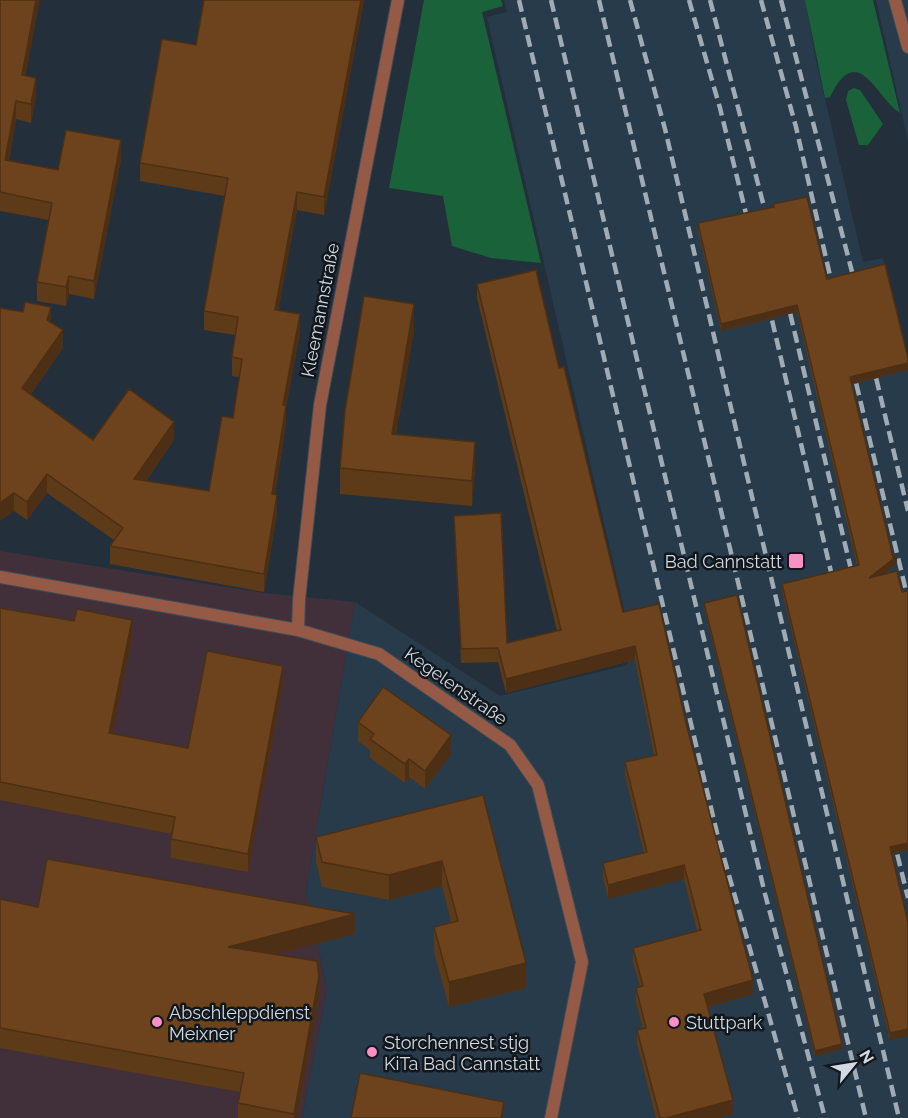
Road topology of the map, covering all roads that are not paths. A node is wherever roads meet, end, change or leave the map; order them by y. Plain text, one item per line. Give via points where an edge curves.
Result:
1 (398, 0) edge
2 (895, 0) edge
3 (908, 47) edge
4 (0, 577) edge
5 (298, 630) junction
6 (551, 1118) edge

1 - 5 street, Kleemannstraße via 320,405
2 - 3 street
4 - 5 street, Kegelenstraße
5 - 6 street, Kegelenstraße via 379,654 510,745 538,785 582,962

